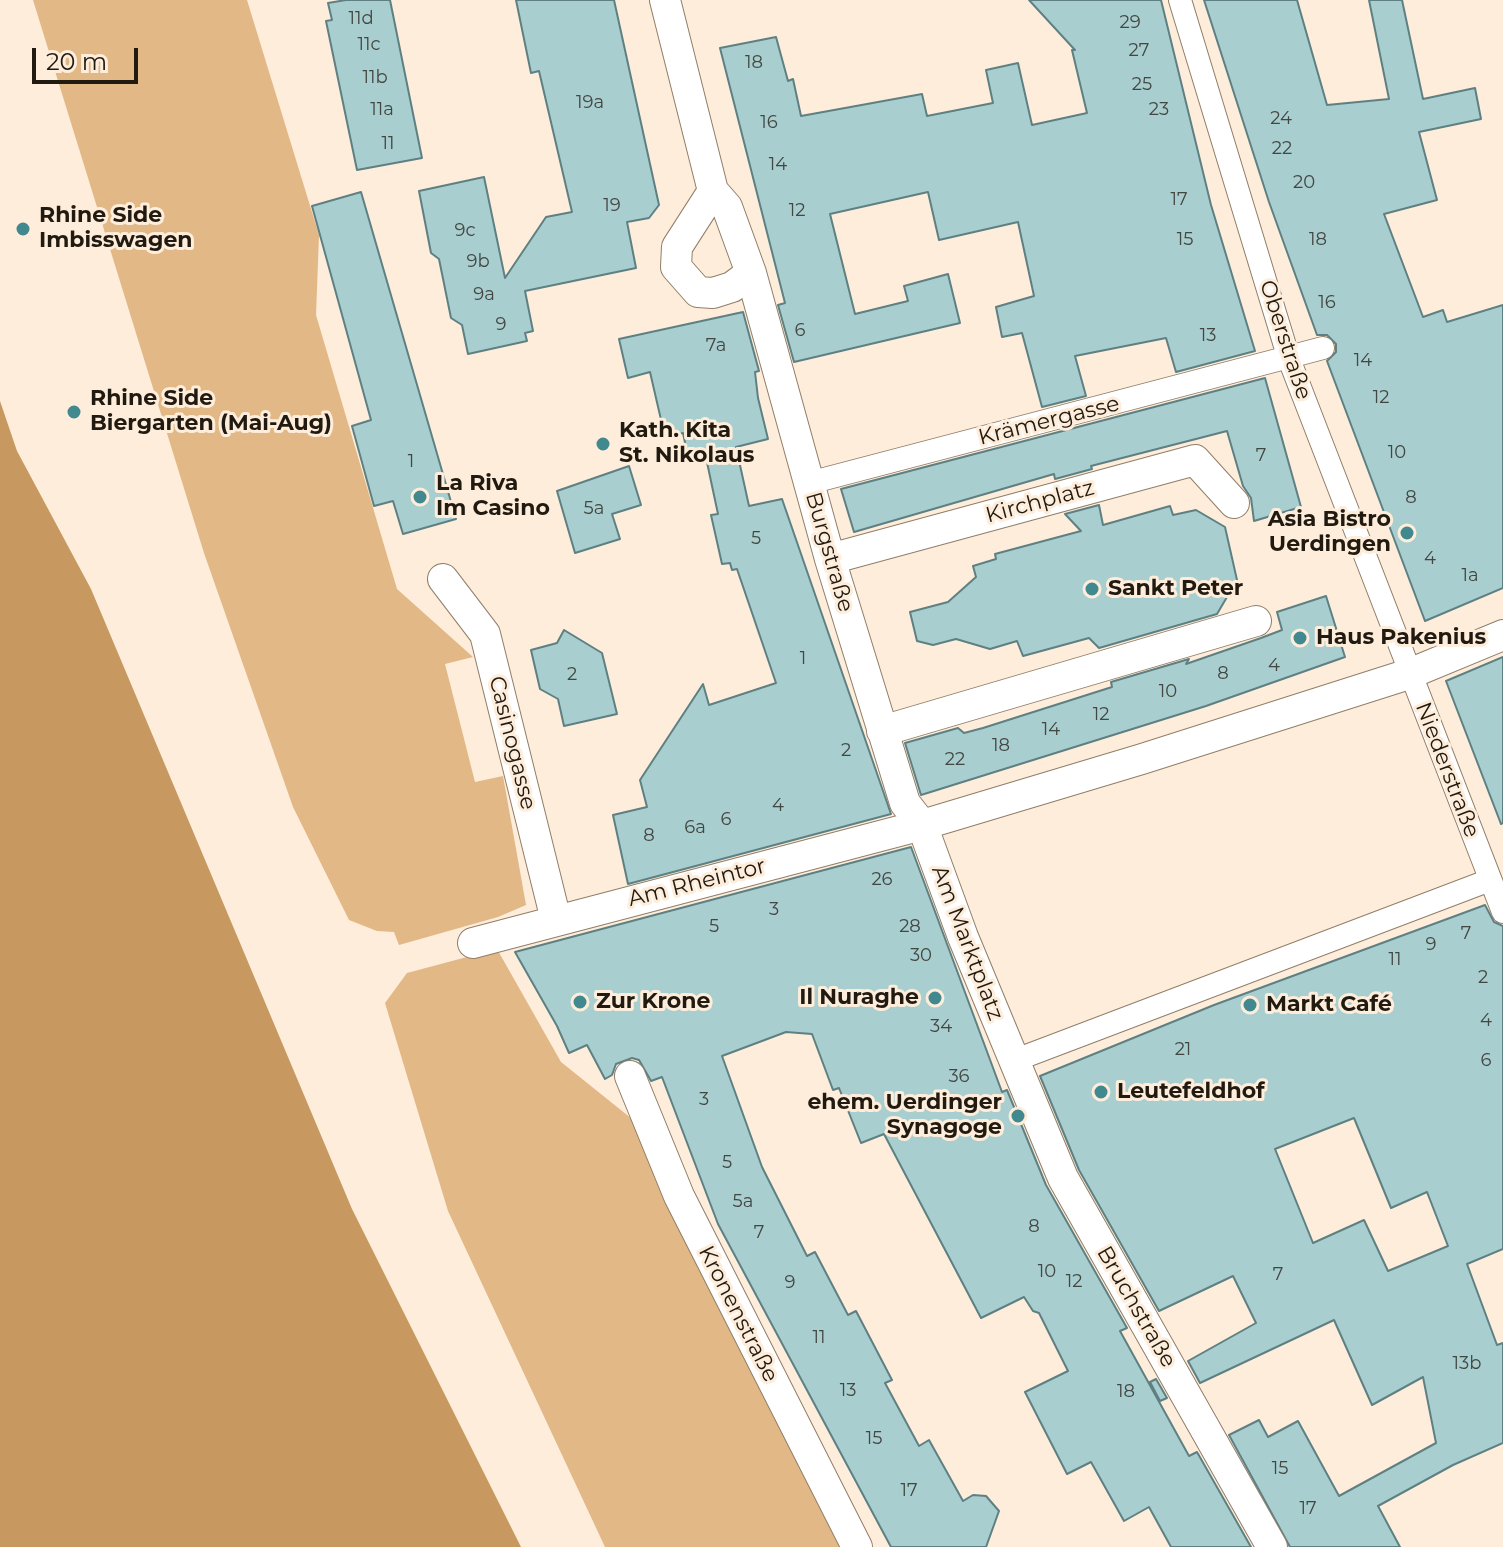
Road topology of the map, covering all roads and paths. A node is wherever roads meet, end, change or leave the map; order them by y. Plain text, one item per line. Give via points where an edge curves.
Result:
1 (665, 0) edge
2 (1180, 0) edge
3 (713, 191) junction
4 (751, 273) junction
5 (1323, 348) dead end
6 (1289, 359) junction
7 (809, 483) junction
8 (1234, 503) dead end
9 (830, 559) junction
10 (443, 579) dead end
11 (1256, 621) dead end
12 (1503, 635) edge
13 (1409, 674) junction
14 (882, 731) junction
15 (922, 825) junction
16 (1490, 880) junction
17 (1503, 912) edge
18 (556, 920) junction
19 (473, 943) dead end
20 (1013, 1061) junction
21 (630, 1076) dead end
22 (857, 1547) edge
23 (1272, 1547) edge

1 - 3 street, Burgstraße
2 - 6 street, Oberstraße
3 - 4 street, Burgstraße via 727,207
3 - 4 street via 677,247 676,267 698,292 732,287
4 - 7 street, Burgstraße
5 - 6 street, Krämergasse
6 - 7 street, Krämergasse
6 - 13 street, Oberstraße
7 - 9 street, Burgstraße
8 - 9 street, Kirchplatz via 1195,460
9 - 14 street, Burgstraße
10 - 18 street, Casinogasse via 485,634
11 - 14 street
12 - 13 street
13 - 15 street
13 - 16 street, Niederstraße
14 - 15 street, Burgstraße via 905,803
15 - 18 street, Am Rheintor
15 - 20 street, Am Marktplatz
16 - 17 street, Niederstraße
16 - 20 street
18 - 19 street, Am Rheintor
20 - 23 street, Bruchstraße via 1063,1178
21 - 22 street, Kronenstraße via 679,1196

